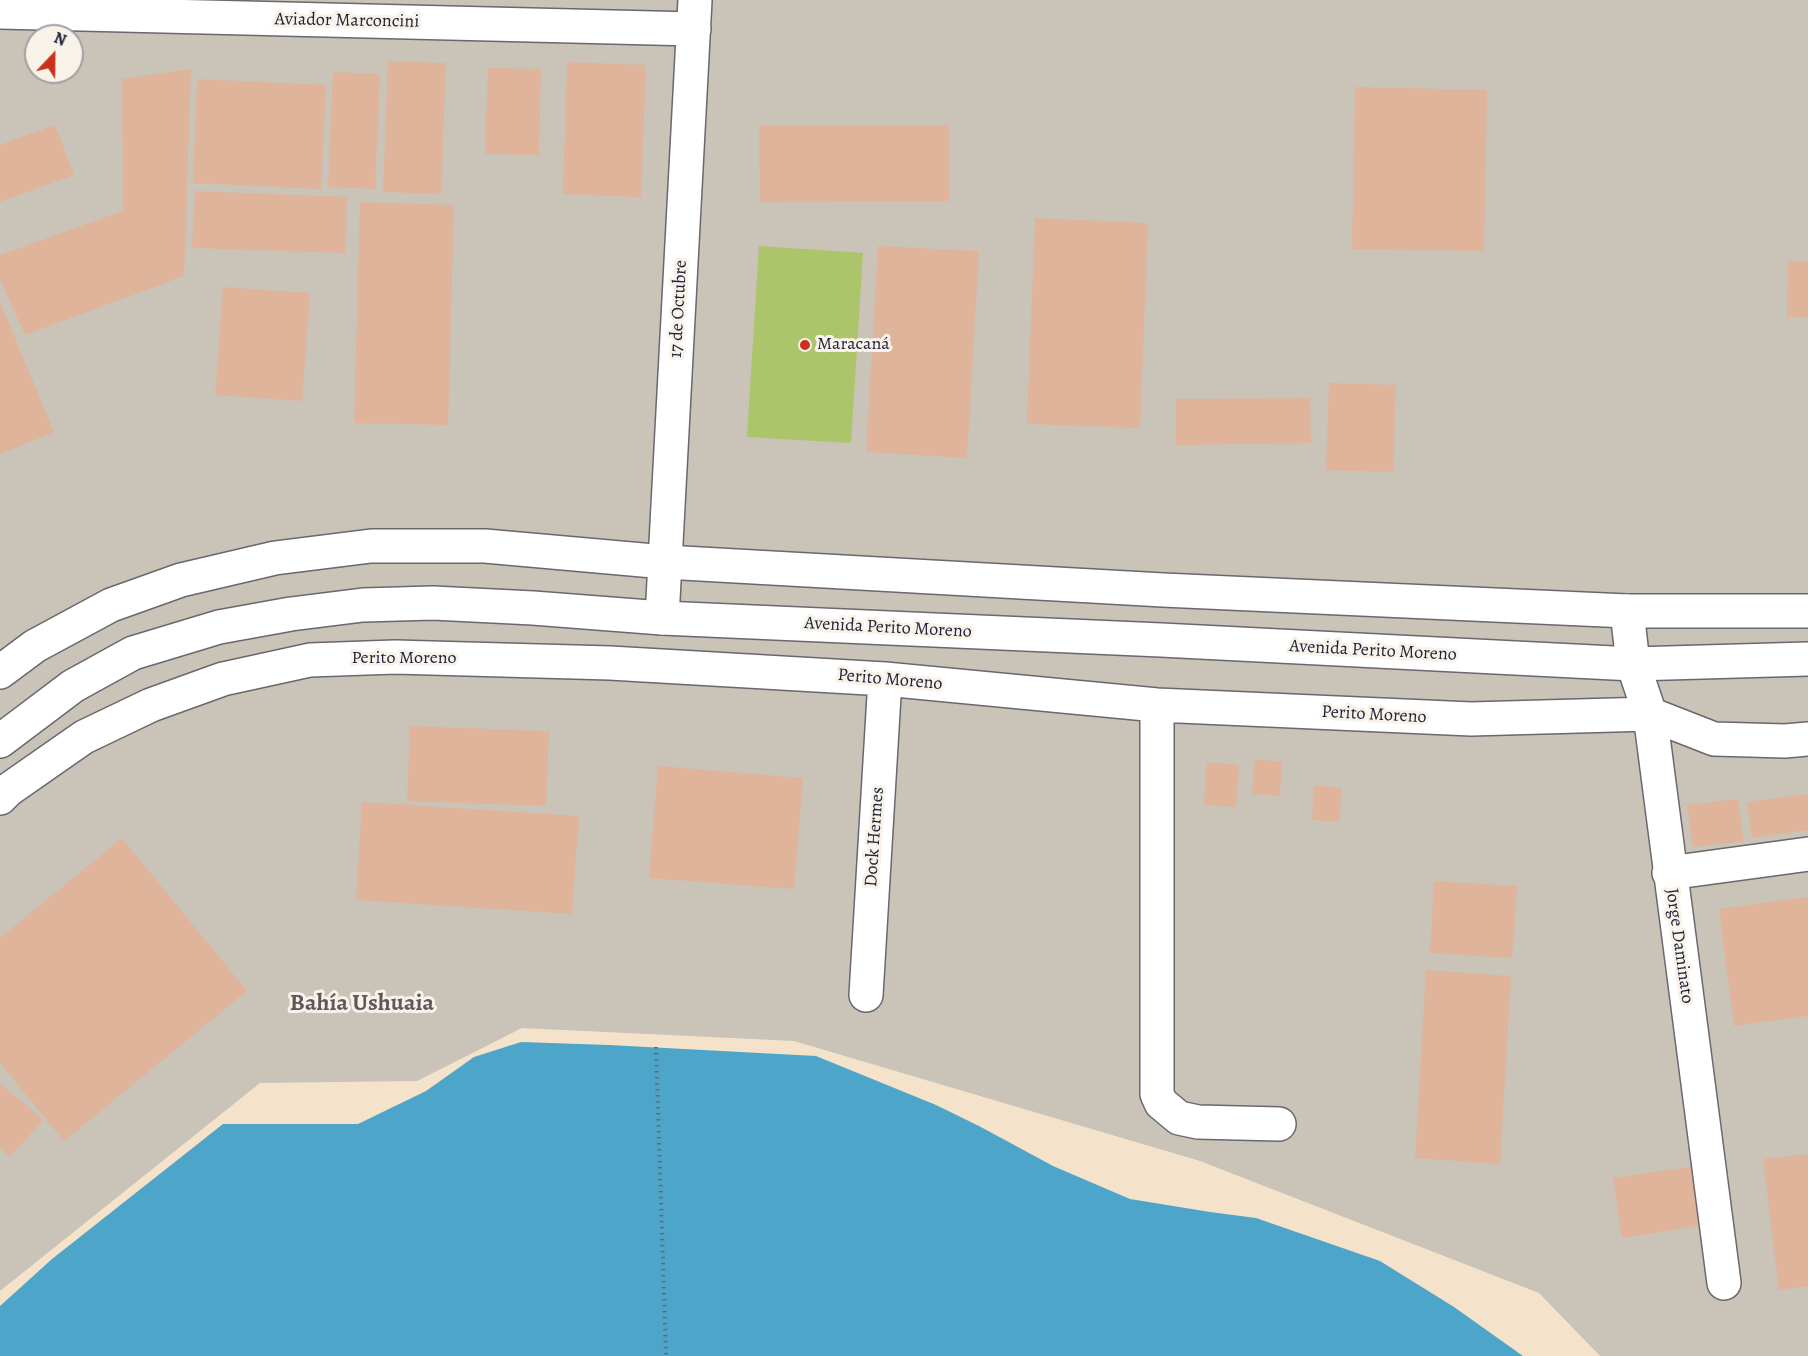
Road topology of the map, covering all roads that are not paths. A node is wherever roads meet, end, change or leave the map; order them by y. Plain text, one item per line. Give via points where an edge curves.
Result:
1 (0, 12) edge
2 (695, 15) edge
3 (665, 562) junction
4 (1627, 611) junction
5 (1808, 611) edge
6 (662, 618) junction
7 (1808, 659) edge
8 (1633, 664) junction
9 (0, 672) edge
10 (885, 679) junction
11 (1157, 705) junction
12 (1650, 714) junction
13 (1808, 739) edge
14 (0, 741) edge
15 (0, 798) edge
16 (1808, 854) edge
17 (1669, 873) junction
18 (866, 995) dead end
19 (1279, 1124) dead end
20 (1724, 1283) dead end

1 - 2 street, Aviador Marconcini
2 - 3 street, 17 de Octubre
3 - 4 street
3 - 6 street, 17 de Octubre
3 - 9 street via 485,546 371,546 275,558 181,580 111,605 34,646
4 - 5 street
4 - 8 street, Jorge Daminato
6 - 8 street, Avenida Perito Moreno
6 - 14 street, Avenida Perito Moreno via 433,603 363,605 219,627 133,653 73,686
7 - 8 street, Avenida Perito Moreno
8 - 12 street, Jorge Daminato
10 - 11 street, Perito Moreno
10 - 15 street, Perito Moreno via 610,663 395,657 310,660 223,680 151,705 84,737
10 - 18 street, Dock Hermes
11 - 12 street, Perito Moreno via 1471,719
11 - 19 street via 1156,1095 1179,1118
12 - 13 street, Perito Moreno via 1714,739
12 - 17 street, Jorge Daminato
16 - 17 street
17 - 20 street, Jorge Daminato

